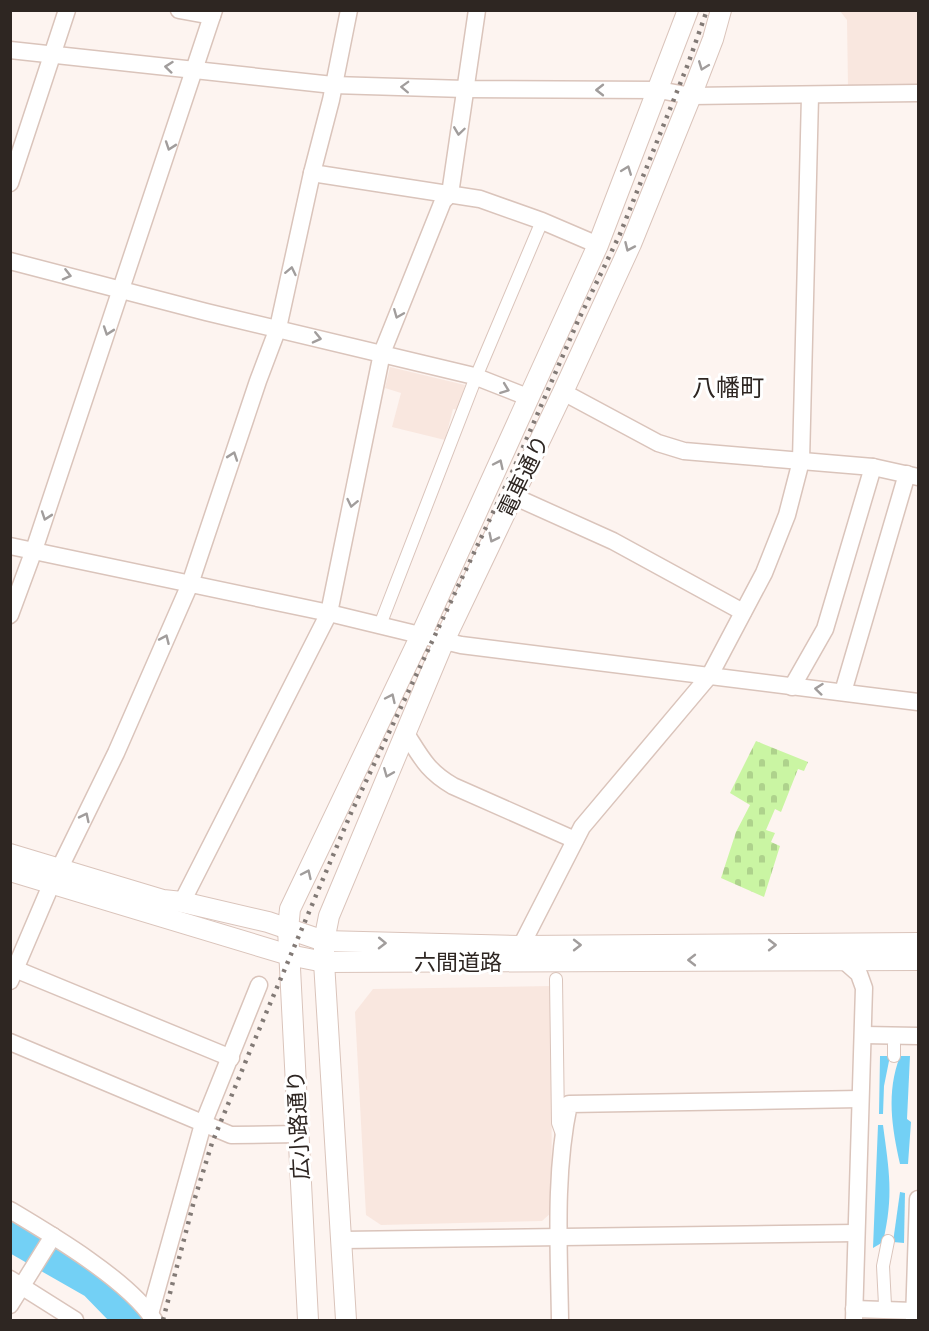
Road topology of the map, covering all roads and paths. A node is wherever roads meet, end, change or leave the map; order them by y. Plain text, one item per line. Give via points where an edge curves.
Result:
1 (67, 10) edge
2 (179, 10) edge
3 (349, 10) edge
4 (477, 10) edge
5 (688, 10) edge
6 (721, 10) edge
7 (213, 13) edge
8 (10, 50) edge
9 (53, 54) junction
10 (195, 70) junction
11 (333, 85) junction
12 (465, 89) junction
13 (658, 90) junction
14 (918, 93) edge
15 (691, 96) junction
16 (810, 96) junction
17 (312, 173) junction
18 (10, 183) edge
19 (450, 194) junction
20 (543, 221) junction
21 (598, 245) junction
22 (10, 261) edge
23 (122, 288) junction
24 (278, 328) junction
25 (382, 353) junction
26 (476, 378) junction
27 (563, 392) junction
28 (530, 398) junction
29 (801, 461) junction
30 (873, 467) junction
31 (913, 475) edge
32 (513, 496) junction
33 (10, 546) edge
34 (34, 550) junction
35 (189, 584) junction
36 (743, 612) junction
37 (329, 613) junction
38 (10, 615) edge
39 (380, 625) junction
40 (421, 635) junction
41 (444, 641) junction
42 (710, 675) junction
43 (792, 687) junction
44 (843, 692) junction
45 (918, 702) edge
46 (405, 732) junction
47 (575, 840) junction
48 (10, 854) edge
49 (10, 871) edge
50 (56, 877) junction
51 (182, 902) junction
52 (288, 929) junction
53 (324, 941) junction
54 (918, 943) edge
55 (521, 946) junction
56 (289, 955) junction
57 (842, 960) junction
58 (918, 960) edge
59 (324, 962) junction
60 (12, 972) edge
61 (556, 979) dead end
62 (259, 985) dead end
63 (864, 1035) junction
64 (918, 1036) edge
65 (10, 1042) edge
66 (231, 1058) junction
67 (860, 1099) junction
68 (203, 1124) junction
69 (299, 1134) junction
70 (562, 1135) junction
71 (918, 1199) edge
72 (10, 1210) edge
73 (856, 1233) junction
74 (53, 1236) junction
75 (559, 1237) junction
76 (342, 1240) junction
77 (888, 1241) dead end
78 (17, 1283) edge
79 (10, 1305) edge
80 (885, 1305) dead end
81 (854, 1315) edge
82 (914, 1316) edge
83 (152, 1317) edge
84 (75, 1320) edge
85 (308, 1320) edge
86 (346, 1320) edge
87 (560, 1320) edge

1 - 9 street
2 - 7 street
3 - 11 street
4 - 12 street
5 - 13 street, 電車通り
6 -> 15 street, 電車通り
7 - 10 street
8 - 9 street
10 -> 9 street
9 - 18 street
10 - 11 street
10 -> 23 street
12 -> 11 street
11 - 17 street
13 -> 12 street
12 -> 19 street
13 - 15 street
21 -> 13 street, 電車通り
14 - 16 street
15 - 16 street
15 -> 27 street, 電車通り via 631,244
16 - 29 street
17 - 19 street
24 -> 17 street
19 - 20 street via 480,199
19 -> 25 street via 443,201
20 - 21 street
20 - 26 street
21 - 28 street, 電車通り
22 -> 23 street
23 - 24 street
23 -> 34 street
24 -> 25 street
35 -> 24 street
25 - 26 street
25 -> 37 street
26 -> 28 street
26 - 39 street
27 - 29 street via 658,443 684,451
27 - 32 street, 電車通り
40 -> 28 street, 電車通り
29 - 30 street
29 - 36 street via 787,515 764,573
30 - 31 street
30 - 43 street via 825,629
31 - 44 street
32 - 36 street via 612,541
32 -> 41 street, 電車通り
33 - 34 street
34 - 35 street
34 - 38 street
35 - 37 street
50 -> 35 street via 116,753
36 - 42 street
37 - 39 street
37 - 51 street
39 - 40 street
40 - 41 street
52 -> 40 street, 電車通り via 290,909
41 - 42 street
41 - 46 street, 電車通り
42 - 43 street
42 - 47 street
44 -> 43 street
44 - 45 street
46 - 47 street via 437,777
46 -> 53 street, 電車通り via 329,916
47 - 55 street
48 - 50 street, 六間道路
49 - 50 street, 六間道路
50 - 51 street, 六間道路
50 - 56 street, 六間道路
50 - 60 street
51 - 52 street, 六間道路
52 - 53 street, 六間道路
52 - 56 street, 広小路通り
53 -> 55 street, 六間道路
53 - 59 street, 広小路通り
55 -> 54 street, 六間道路
56 - 59 street, 六間道路
56 - 69 street, 広小路通り
57 - 58 street, 六間道路
57 -> 59 street, 六間道路
57 - 63 street via 862,980
59 - 76 street, 広小路通り
60 - 66 street
61 - 70 street via 558,1123
62 - 66 street
63 - 64 street
63 - 67 street
65 - 68 street
66 - 68 street
67 - 70 street via 569,1104
67 - 73 street
68 - 69 street via 231,1135
68 - 83 street
69 - 85 street, 広小路通り
70 - 75 street
71 - 82 street
72 - 74 street
73 - 75 street
73 - 81 street
74 - 78 street
74 - 83 street via 118,1282
75 - 76 street
75 - 87 street
76 - 86 street, 広小路通り
77 - 80 street via 883,1266
78 - 79 street
78 - 84 street
81 - 82 street

